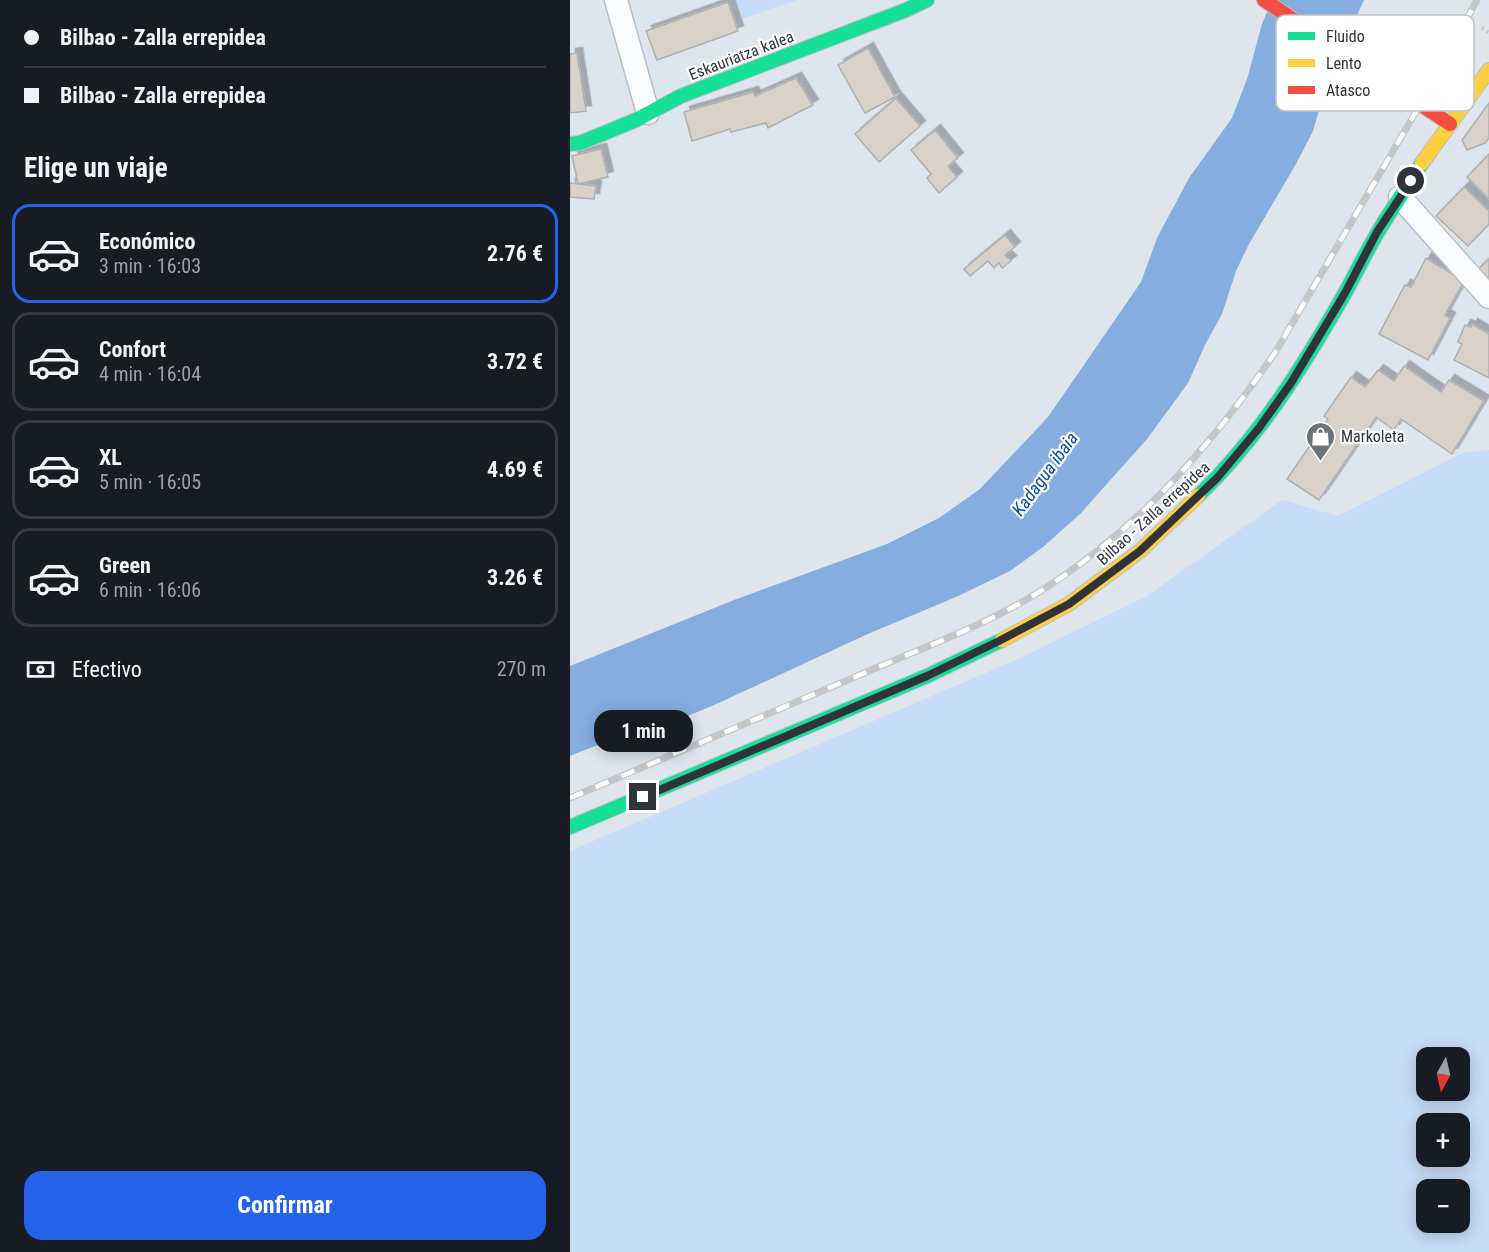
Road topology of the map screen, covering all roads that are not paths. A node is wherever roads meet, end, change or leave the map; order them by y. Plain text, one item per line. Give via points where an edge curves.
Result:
1 (616, 0) edge
2 (927, 0) edge
3 (1264, 0) edge
4 (1286, 15) edge
5 (1489, 70) edge
6 (1474, 91) edge
7 (1430, 111) edge
8 (1459, 111) edge
9 (648, 114) junction
10 (1450, 124) junction
11 (570, 144) edge
12 (1400, 197) junction
13 (1489, 297) edge
14 (570, 827) edge

1 - 9 street
2 - 9 street, Eskauriatza kalea via 681,96
3 - 4 street
5 - 6 street, Bilbao - Zalla errepidea
7 - 10 street
8 - 10 street, Bilbao - Zalla errepidea
9 - 11 street, Eskauriatza kalea
10 - 12 street, Bilbao - Zalla errepidea
12 - 13 street
12 - 14 street, Bilbao - Zalla errepidea via 1291,383 1246,445 1177,518 1103,580 1034,624 927,676

